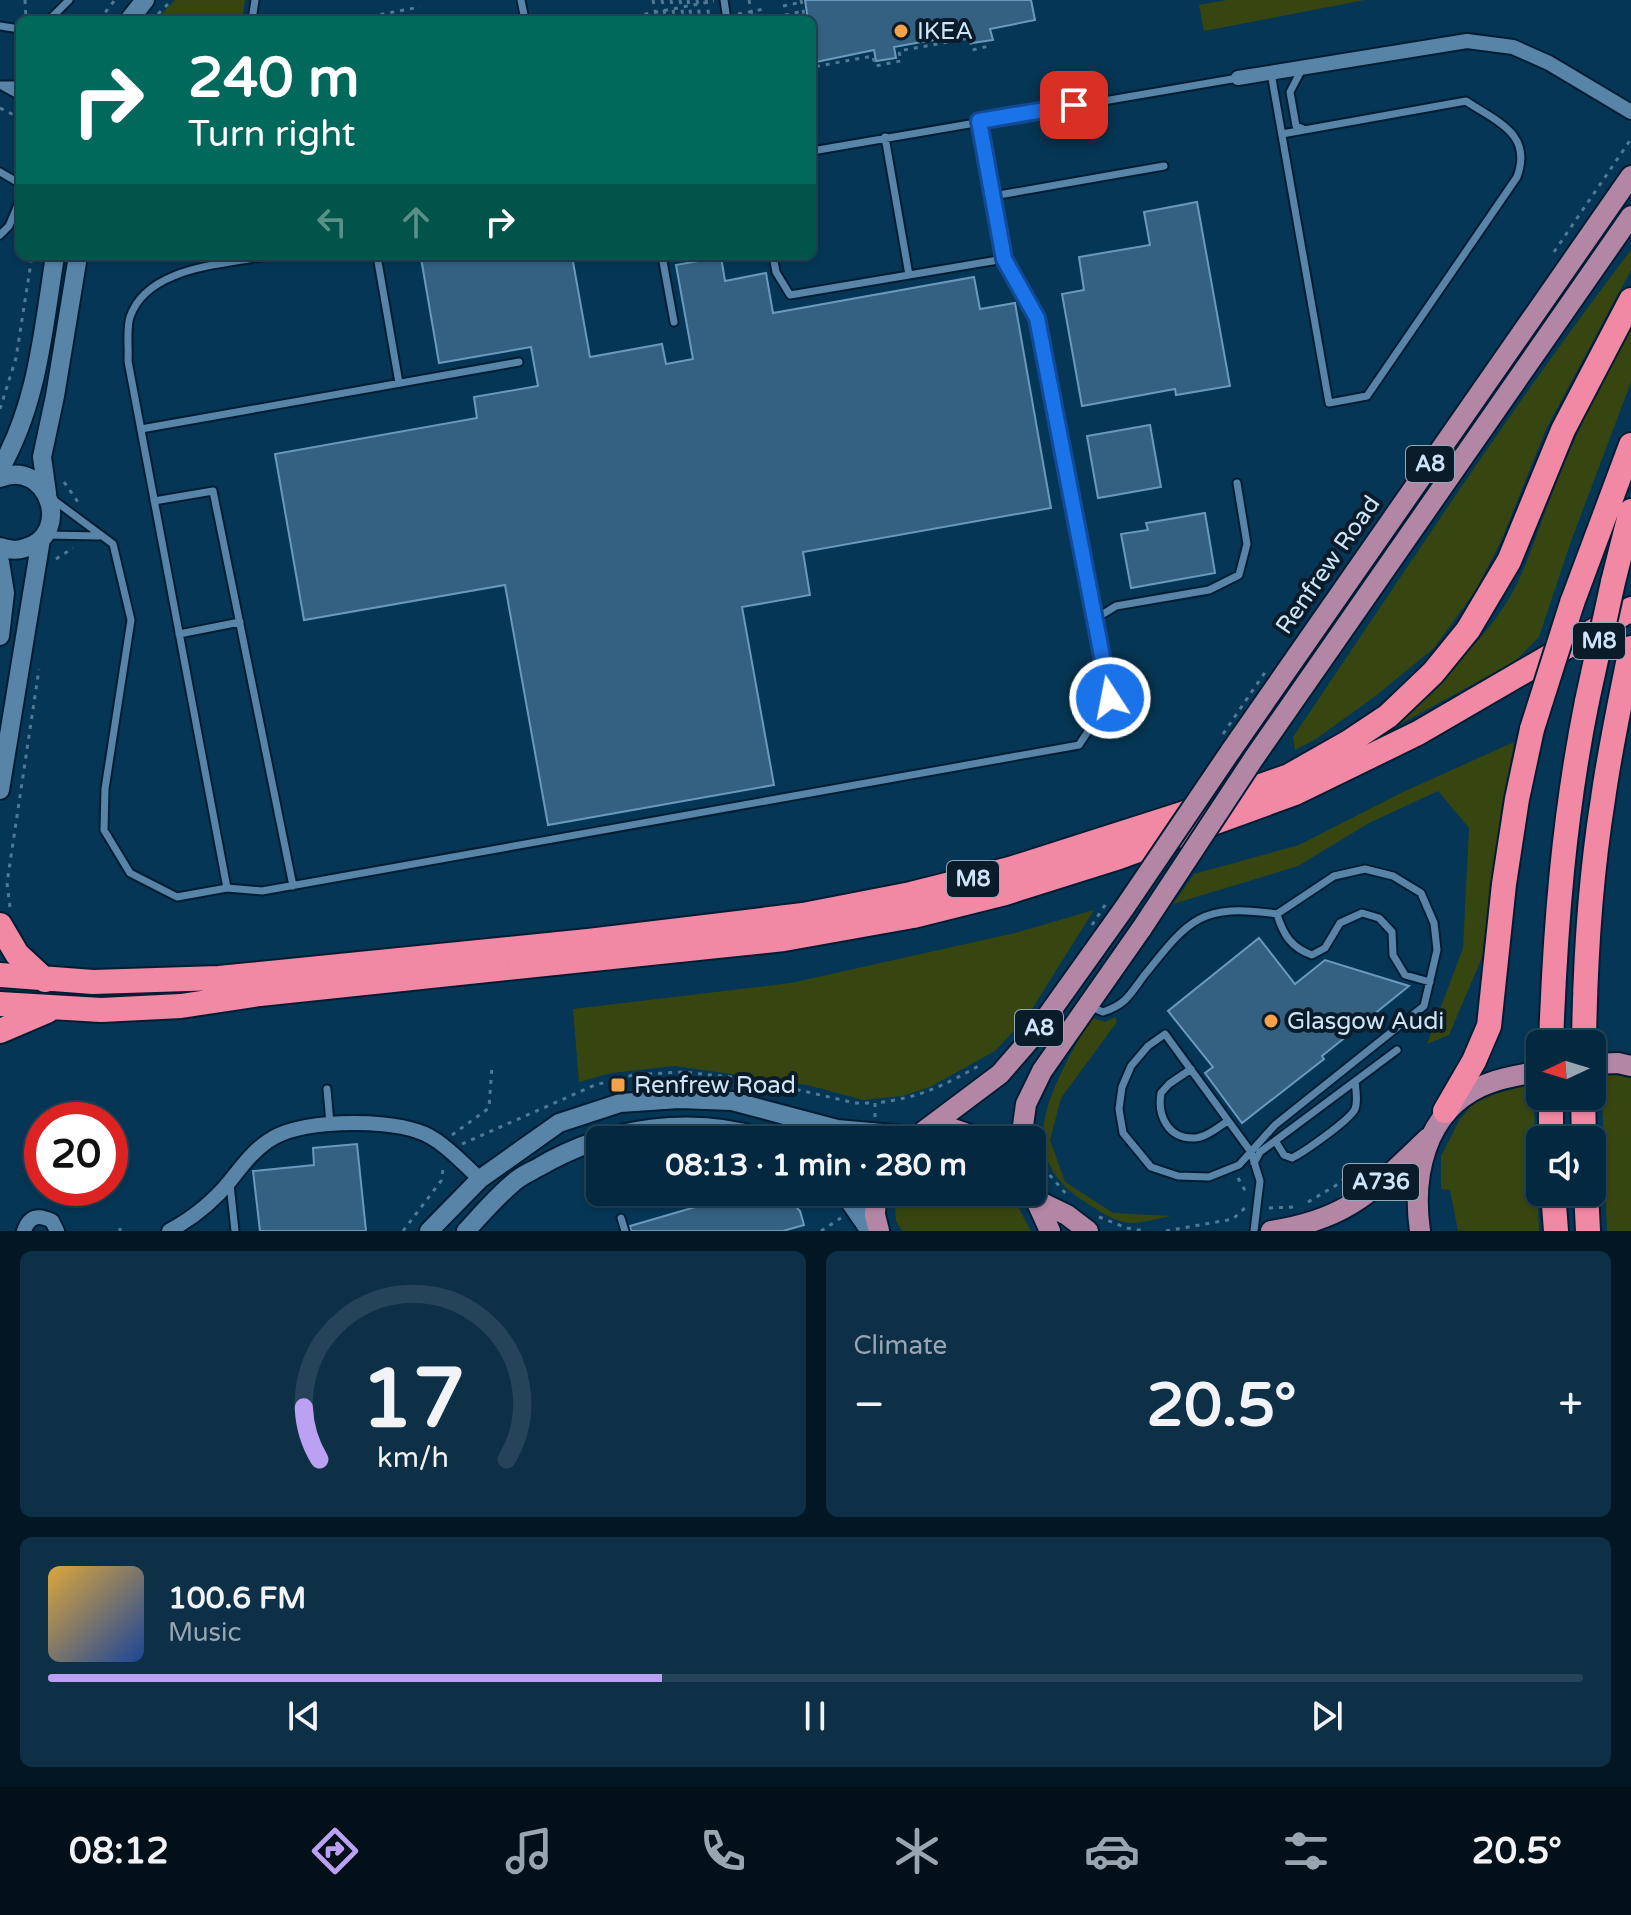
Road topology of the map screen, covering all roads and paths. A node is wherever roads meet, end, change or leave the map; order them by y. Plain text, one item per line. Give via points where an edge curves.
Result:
1 (69, 0) edge
2 (115, 0) edge
3 (172, 0) edge
4 (653, 0) edge
5 (662, 0) edge
6 (671, 0) edge
7 (680, 0) edge
8 (688, 0) edge
9 (722, 0) edge
10 (749, 0) edge
11 (706, 1) edge
12 (801, 1) edge
13 (698, 2) edge
14 (690, 6) junction
15 (783, 6) dead end
16 (420, 7) dead end
17 (681, 8) junction
18 (673, 9) junction
19 (764, 9) dead end
20 (664, 11) junction
21 (751, 11) junction
22 (803, 11) junction
23 (656, 12) junction
24 (738, 14) dead end
25 (785, 15) dead end
26 (53, 16) edge
27 (102, 16) edge
28 (157, 16) edge
29 (372, 16) edge
30 (636, 16) edge
31 (656, 16) edge
32 (665, 16) edge
33 (674, 16) edge
34 (683, 16) edge
35 (691, 16) edge
36 (709, 16) dead end
37 (752, 16) edge
38 (804, 16) edge
39 (989, 46) dead end
40 (816, 64) edge
41 (1303, 68) junction
42 (1271, 73) junction
43 (1238, 78) joint
44 (1631, 112) edge
45 (979, 121) junction
46 (1305, 130) junction
47 (1282, 134) junction
48 (885, 137) junction
49 (816, 150) edge
50 (1164, 166) dead end
51 (1631, 176) edge
52 (993, 196) junction
53 (16, 209) edge
54 (1631, 216) edge
55 (0, 235) edge
56 (1004, 259) junction
57 (31, 260) edge
58 (54, 260) edge
59 (77, 260) edge
60 (245, 260) edge
61 (378, 260) edge
62 (664, 260) edge
63 (774, 260) edge
64 (909, 275) junction
65 (1631, 300) edge
66 (674, 322) dead end
67 (519, 362) dead end
68 (399, 383) junction
69 (0, 409) edge
70 (141, 429) junction
71 (1631, 445) edge
72 (0, 469) edge
73 (62, 470) dead end
74 (0, 478) edge
75 (1237, 483) dead end
76 (48, 495) junction
77 (154, 501) junction
78 (1631, 511) edge
79 (77, 518) junction
80 (74, 534) junction
81 (43, 537) junction
82 (101, 537) junction
83 (0, 547) edge
84 (56, 559) dead end
85 (0, 562) edge
86 (1631, 609) edge
87 (1095, 619) junction
88 (240, 622) junction
89 (179, 634) junction
90 (0, 636) edge
91 (1631, 648) edge
92 (39, 664) dead end
93 (0, 790) edge
94 (293, 886) junction
95 (227, 888) junction
96 (1277, 914) junction
97 (6, 921) edge
98 (0, 975) edge
99 (45, 980) junction
100 (1430, 982) junction
101 (0, 1004) edge
102 (1087, 1005) junction
103 (53, 1008) junction
104 (1551, 1030) edge
105 (1584, 1030) edge
106 (0, 1031) edge
107 (1397, 1050) dead end
108 (1606, 1063) edge
109 (1631, 1066) edge
110 (1191, 1069) junction
111 (1526, 1074) edge
112 (1355, 1082) junction
113 (327, 1089) dead end
114 (1445, 1111) junction
115 (1228, 1121) junction
116 (330, 1124) junction
117 (826, 1126) edge
118 (930, 1126) edge
119 (1028, 1126) edge
120 (1432, 1134) junction
121 (1276, 1142) junction
122 (586, 1145) edge
123 (1251, 1152) junction
124 (1254, 1163) junction
125 (1231, 1168) junction
126 (1046, 1170) edge
127 (480, 1179) junction
128 (230, 1182) junction
129 (1068, 1196) dead end
130 (1046, 1203) edge
131 (853, 1206) edge
132 (875, 1206) edge
133 (1039, 1206) edge
134 (1247, 1206) dead end
135 (1554, 1206) edge
136 (1587, 1206) edge
137 (841, 1217) dead end
138 (621, 1218) dead end
139 (1091, 1223) edge
140 (24, 1231) edge
141 (57, 1231) edge
142 (169, 1231) edge
143 (235, 1231) edge
144 (429, 1231) edge
145 (466, 1231) edge
146 (625, 1231) edge
147 (821, 1231) edge
148 (870, 1231) edge
149 (879, 1231) edge
150 (1050, 1231) edge
151 (1145, 1231) edge
152 (1254, 1231) edge
153 (1271, 1231) edge
154 (1420, 1231) edge
155 (1556, 1231) edge
156 (1588, 1231) edge

1 - 26 lane
2 - 27 path
3 - 28 path
4 - 23 path
5 - 20 path
6 - 18 path
7 - 17 path
8 - 14 path
9 - 11 path
10 - 21 path
11 - 13 path
11 - 36 path
12 - 15 path
12 - 22 path
13 - 14 path
14 - 17 path
14 - 35 path
16 - 29 path
17 - 18 path
17 - 34 path
18 - 20 path
18 - 33 path
19 - 21 path
20 - 23 path
20 - 32 path
21 - 24 path
21 - 37 path
22 - 25 path
22 - 38 path
23 - 30 path
23 - 31 path
39 - 40 path via 972,50 970,38 899,51 901,61 875,66 873,56
41 - 42 street
41 - 44 street via 1467,41 1513,47
41 - 46 lane via 1290,92 1296,126
42 - 43 street
42 - 47 lane
43 - 45 lane
45 - 48 lane
45 - 52 lane
46 - 47 lane
46 - 47 lane via 1466,101 1521,144 1523,161 1517,177 1367,396 1329,403
48 - 49 lane
48 - 64 lane
50 - 52 lane
51 - 118 main road, Renfrew Road / A8, bridge via 1033,1036 1000,1074
52 - 56 lane
53 - 55 lane
54 - 102 main road, Renfrew Road / A8, bridge
56 - 64 lane
56 - 87 lane via 1037,318
57 - 69 path via 16,358
58 - 72 street via 35,381
59 - 76 street via 42,457
60 - 70 lane via 189,271 150,288 130,318 128,361
61 - 68 lane
62 - 66 lane
63 - 64 lane via 790,295
65 - 99 highway, M8 via 1563,430 1509,561 1468,630 1388,716 1289,776 1010,869 830,911 261,974
67 - 68 lane
68 - 70 lane
70 - 77 lane
71 - 114 highway, M8, bridge via 1532,729 1504,884 1489,1026
73 - 79 path via 65,485 80,503
74 - 76 street via 29,477
75 - 87 lane via 1247,544 1239,575 1209,590 1116,606
76 - 79 lane
76 - 81 street via 52,517
77 - 88 lane via 213,491
77 - 89 lane
78 - 104 highway, M8, bridge via 1587,701 1562,864
79 - 82 lane
80 - 81 lane
80 - 82 lane
80 - 84 path via 73,548
81 - 83 street via 18,550
81 - 93 street
82 - 95 lane via 113,544 131,620 105,789 104,830 130,873 177,897
85 - 90 street via 5,593
86 - 103 highway, M8 via 1418,733 1295,793 1107,861 962,904 842,930 688,950 181,1006
87 - 94 lane via 1110,698 1079,745
88 - 89 lane
88 - 94 lane
89 - 95 lane
91 - 105 highway, M8 via 1597,844
92 - 97 path
94 - 95 lane via 262,891
96 - 100 lane via 1297,950 1312,955 1325,948 1340,923 1362,913 1379,918 1392,932 1393,955 1405,975
96 - 100 lane via 1334,876 1365,869 1393,876 1421,893 1434,923 1437,950
96 - 102 lane via 1214,911 1186,926 1121,1006 1103,1012
97 - 99 highway via 17,954
98 - 99 highway, M8
100 - 123 lane via 1424,1006 1275,1125
101 - 103 highway, M8
102 - 119 main road, A8 via 1042,1071 1026,1104
103 - 106 highway, M8
107 - 112 lane
108 - 109 main road
110 - 115 lane
110 - 115 lane via 1161,1093 1161,1117 1180,1136 1196,1138
110 - 125 lane via 1165,1034 1148,1046 1122,1087 1123,1133 1151,1167 1178,1176 1209,1177
111 - 114 main road, A736 via 1477,1088
112 - 121 lane
112 - 121 lane via 1351,1114 1305,1151 1292,1158
113 - 116 lane
114 - 120 main road, A736
115 - 123 lane
116 - 127 street via 363,1122 418,1131
116 - 128 street via 271,1139 244,1161
117 - 127 street via 732,1101 620,1103 559,1123
120 - 153 main road, A736 via 1354,1204 1323,1220
120 - 154 main road, A736 via 1418,1176
121 - 124 lane
122 - 145 street via 514,1181
123 - 124 lane
123 - 125 lane
124 - 152 lane via 1260,1181
125 - 134 path via 1246,1190
126 - 129 path
127 - 144 street
128 - 142 street via 191,1219
128 - 143 lane
130 - 139 main road
131 - 148 street
132 - 149 main road
133 - 150 main road
135 - 155 highway
136 - 156 highway
137 - 147 path
138 - 146 lane
139 - 151 path
140 - 141 street via 34,1217 42,1216

